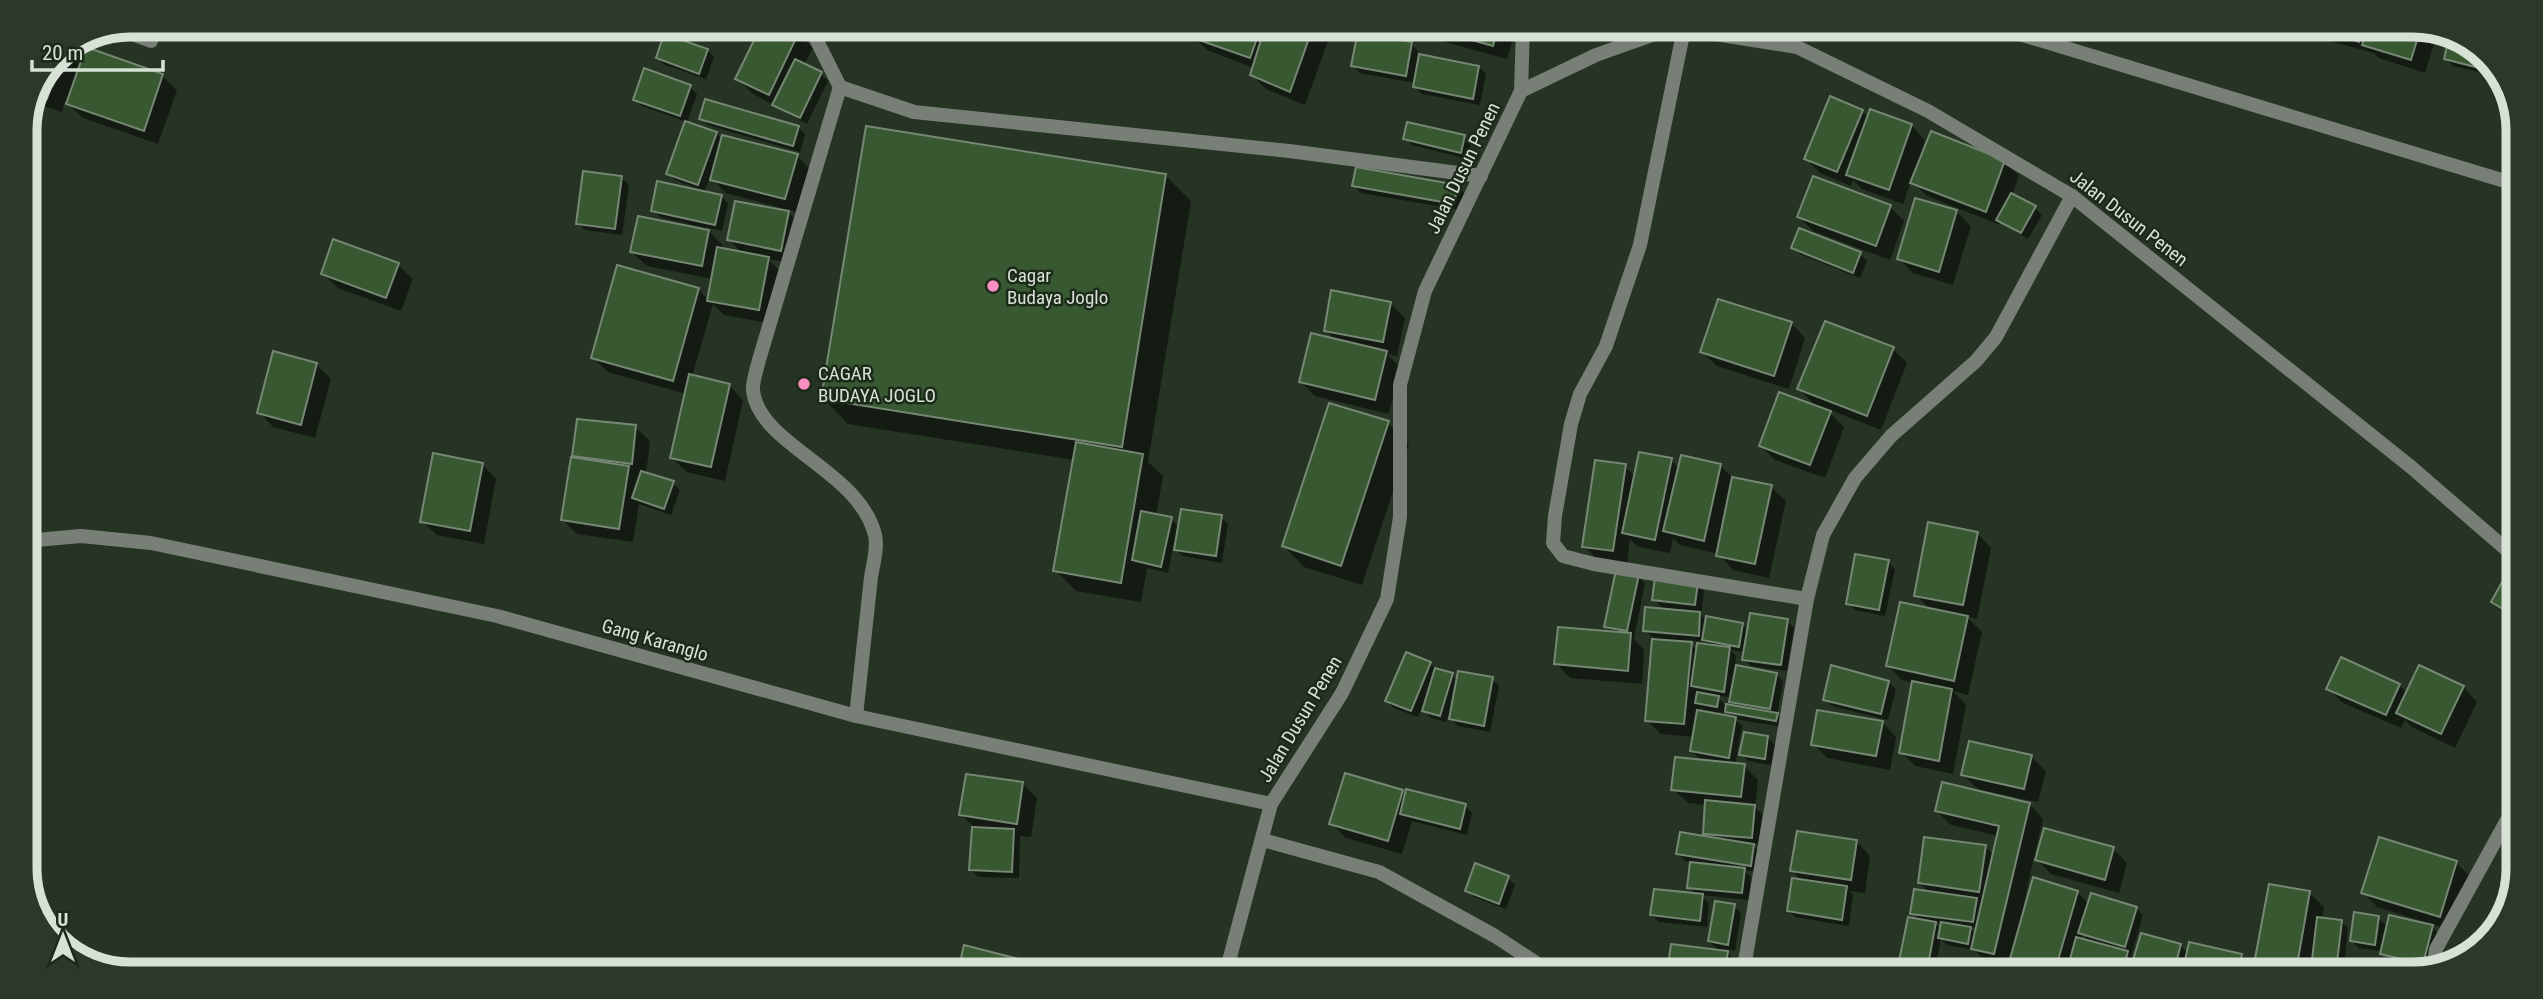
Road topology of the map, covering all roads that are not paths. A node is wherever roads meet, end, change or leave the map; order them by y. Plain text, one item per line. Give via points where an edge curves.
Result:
1 (140, 37) edge
2 (815, 37) edge
3 (1522, 37) edge
4 (1647, 37) edge
5 (1682, 37) edge
6 (1734, 37) edge
7 (2029, 37) edge
8 (151, 41) dead end
9 (840, 87) junction
10 (1521, 91) junction
11 (1481, 176) junction
12 (2506, 181) edge
13 (2072, 196) junction
14 (37, 540) edge
15 (2506, 549) edge
16 (1807, 599) junction
17 (856, 716) junction
18 (1272, 804) junction
19 (2506, 823) edge
20 (1263, 840) junction
21 (2434, 959) edge
22 (1229, 962) edge
23 (1535, 962) edge
24 (1745, 962) edge

1 - 8 street
2 - 9 street
3 - 10 street
4 - 10 street, Jalan Dusun Penen via 1596,55
5 - 16 street via 1640,245 1606,346 1580,394 1571,424 1553,543 1563,556 1594,564
6 - 13 street, Jalan Dusun Penen via 1797,47 1928,111
7 - 12 street
9 - 11 street via 914,112
9 - 17 street via 753,390 760,411 778,432 843,483 862,506 876,536
10 - 11 street, Jalan Dusun Penen
11 - 18 street, Jalan Dusun Penen via 1425,291 1401,385 1401,517 1387,599 1342,693
13 - 15 street, Jalan Dusun Penen via 2411,467
13 - 16 street via 1996,337 1976,361 1891,436 1855,478 1823,535
14 - 17 street, Gang Karanglo via 81,536 151,543 497,616
16 - 24 street
17 - 18 street, Gang Karanglo
18 - 20 street, Jalan Dusun Penen
19 - 21 street
20 - 22 street, Jalan Dusun Penen
20 - 23 street via 1379,872

